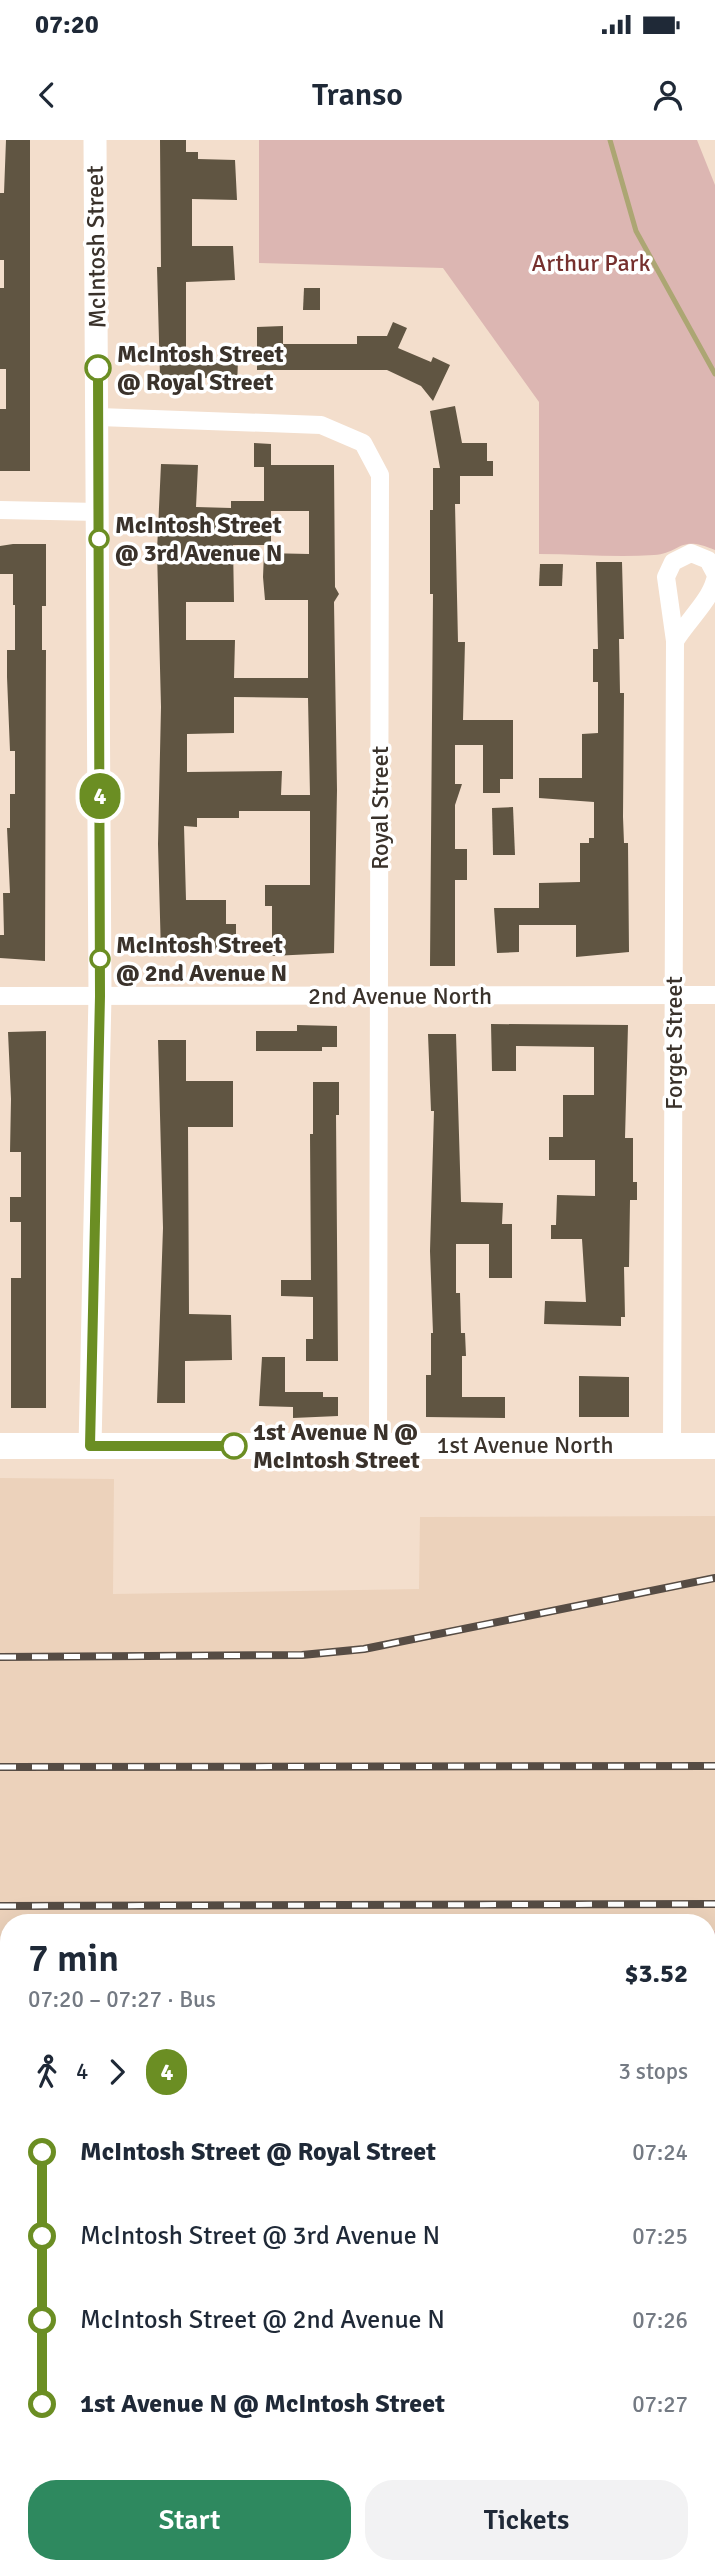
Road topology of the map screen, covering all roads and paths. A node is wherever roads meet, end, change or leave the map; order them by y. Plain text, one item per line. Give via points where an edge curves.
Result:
1 (95, 140) edge
2 (99, 418) junction
3 (0, 510) edge
4 (99, 512) junction
5 (715, 573) edge
6 (715, 580) edge
7 (675, 641) junction
8 (715, 995) edge
9 (0, 996) edge
10 (100, 996) junction
11 (674, 996) junction
12 (380, 998) junction
13 (378, 1444) junction
14 (672, 1445) junction
15 (0, 1446) edge
16 (90, 1446) junction
17 (715, 1446) edge

1 - 2 street, McIntosh Street
2 - 4 street, McIntosh Street
2 - 12 street, Royal Street via 320,425 363,443 380,475
3 - 4 street
4 - 10 street, McIntosh Street
5 - 7 street, Forget Street via 708,560 691,553 673,562 666,577
6 - 7 street via 712,592
7 - 11 street, Forget Street
8 - 11 street, 2nd Avenue North
9 - 10 street, 2nd Avenue North
10 - 12 street, 2nd Avenue North
10 - 16 street, McIntosh Street
11 - 12 street, 2nd Avenue North
11 - 14 street, Forget Street
12 - 13 street, Royal Street
13 - 14 main road, 1st Avenue North
13 - 16 main road, 1st Avenue North
14 - 17 main road, 1st Avenue North
15 - 16 main road, 1st Avenue North

